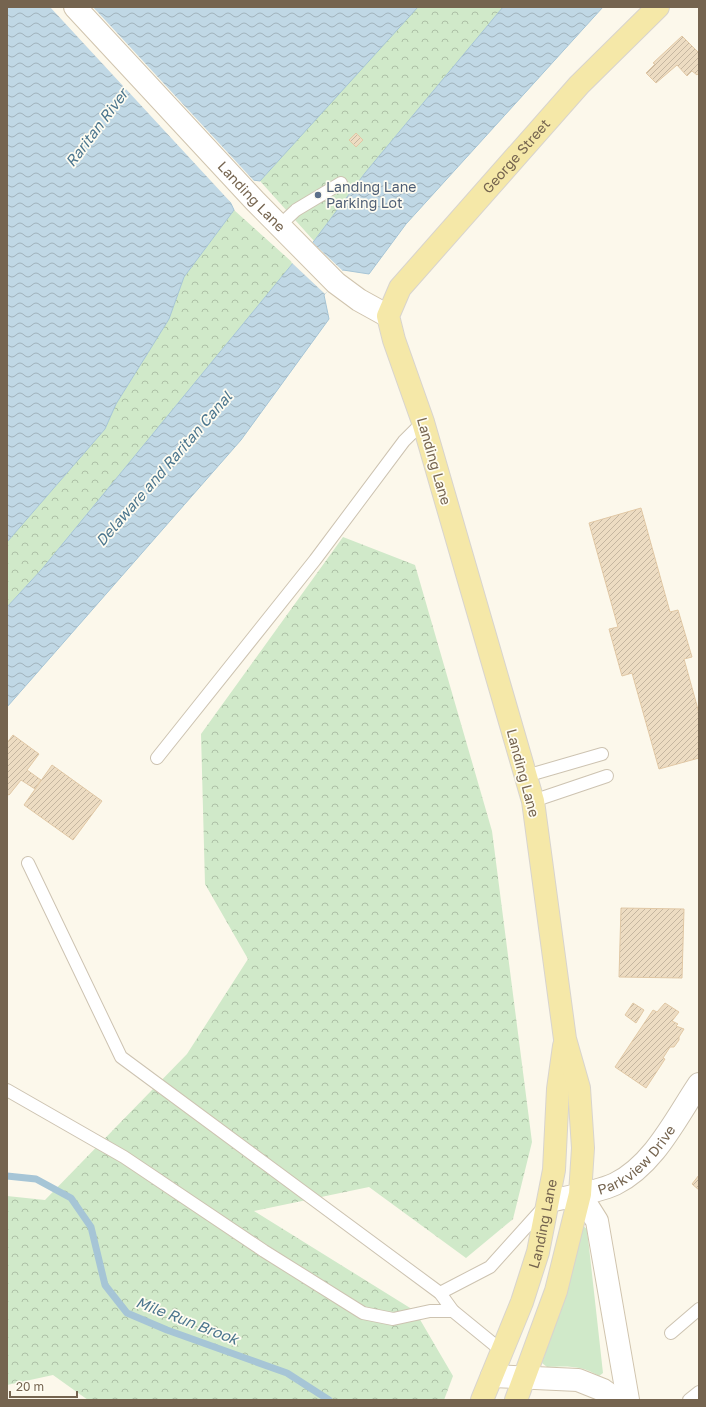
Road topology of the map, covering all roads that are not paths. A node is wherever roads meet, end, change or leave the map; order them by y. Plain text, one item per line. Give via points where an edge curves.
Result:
1 (75, 7) edge
2 (658, 7) edge
3 (341, 183) dead end
4 (282, 229) junction
5 (388, 316) junction
6 (423, 422) junction
7 (602, 754) dead end
8 (157, 758) dead end
9 (526, 776) junction
10 (607, 776) dead end
11 (534, 801) junction
12 (28, 863) dead end
13 (565, 1039) junction
14 (699, 1084) edge
15 (7, 1090) edge
16 (580, 1194) junction
17 (549, 1202) junction
18 (440, 1293) junction
19 (699, 1310) edge
20 (453, 1311) junction
21 (671, 1333) dead end
22 (502, 1351) junction
23 (492, 1376) junction
24 (524, 1377) junction
25 (699, 1392) edge
26 (482, 1400) edge
27 (516, 1400) edge
28 (617, 1400) edge
29 (628, 1400) edge
30 (689, 1400) edge

1 - 4 street, Landing Lane
2 - 5 main road, George Street via 579,85 405,283
3 - 4 lane via 296,210
4 - 5 street, Landing Lane via 336,283 359,300
5 - 6 main road, Landing Lane
6 - 8 lane via 404,441 315,560
6 - 9 main road, Landing Lane
7 - 9 lane
9 - 11 main road, Landing Lane
10 - 11 lane
11 - 13 main road, Landing Lane
12 - 18 lane via 121,1057
13 - 16 main road, Landing Lane via 579,1088 583,1148
13 - 17 main road, Landing Lane via 558,1089 554,1170
14 - 16 street, Parkview Drive via 642,1164 615,1184
15 - 20 lane via 124,1157 264,1251 363,1313 393,1319 430,1311
16 - 17 street, Parkview Drive
16 - 24 main road, Landing Lane via 556,1291
16 - 29 street via 596,1221
17 - 18 lane via 490,1267
17 - 22 main road, Landing Lane via 538,1252 522,1302
18 - 20 lane
19 - 21 lane
20 - 22 lane
22 - 23 main road, Landing Lane
23 - 24 street
23 - 26 main road, Landing Lane
24 - 27 main road, Landing Lane
24 - 28 street via 578,1380 603,1390
25 - 30 lane

